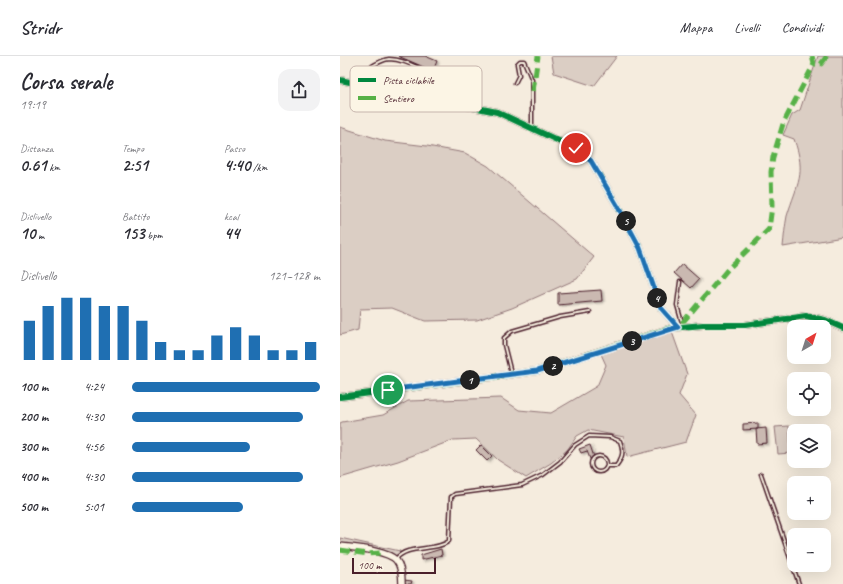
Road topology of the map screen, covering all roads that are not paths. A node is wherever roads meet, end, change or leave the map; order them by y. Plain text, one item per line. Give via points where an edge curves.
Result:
1 (374, 66) edge
2 (414, 66) edge
3 (340, 80) edge
4 (350, 82) edge
5 (515, 83) dead end
6 (482, 109) edge
7 (532, 127) junction
8 (680, 282) dead end
9 (590, 312) dead end
10 (680, 327) junction
11 (843, 328) edge
12 (511, 374) junction
13 (340, 396) edge
14 (608, 466) junction
15 (761, 474) dead end
16 (340, 546) edge
17 (396, 560) junction
18 (402, 584) edge
19 (799, 584) edge

1 - 2 lane via 388,59
3 - 4 street
5 - 7 lane via 519,75 517,64 524,61 532,80
6 - 7 street via 497,112
7 - 10 street via 576,148 591,161 640,248 661,308
8 - 10 lane via 677,305
9 - 12 lane via 560,316 512,331 504,338
10 - 11 street via 734,326 806,316 825,320
10 - 12 street via 546,368
12 - 13 street
14 - 14 lane via 605,471 599,472 591,465 592,460 597,456 603,456
14 - 17 lane via 616,466 622,458 620,441 610,437 589,436 574,445 560,462 543,475 522,485 455,494 451,497 449,541 405,552
15 - 19 lane
16 - 17 street via 380,553
17 - 18 street via 401,570

